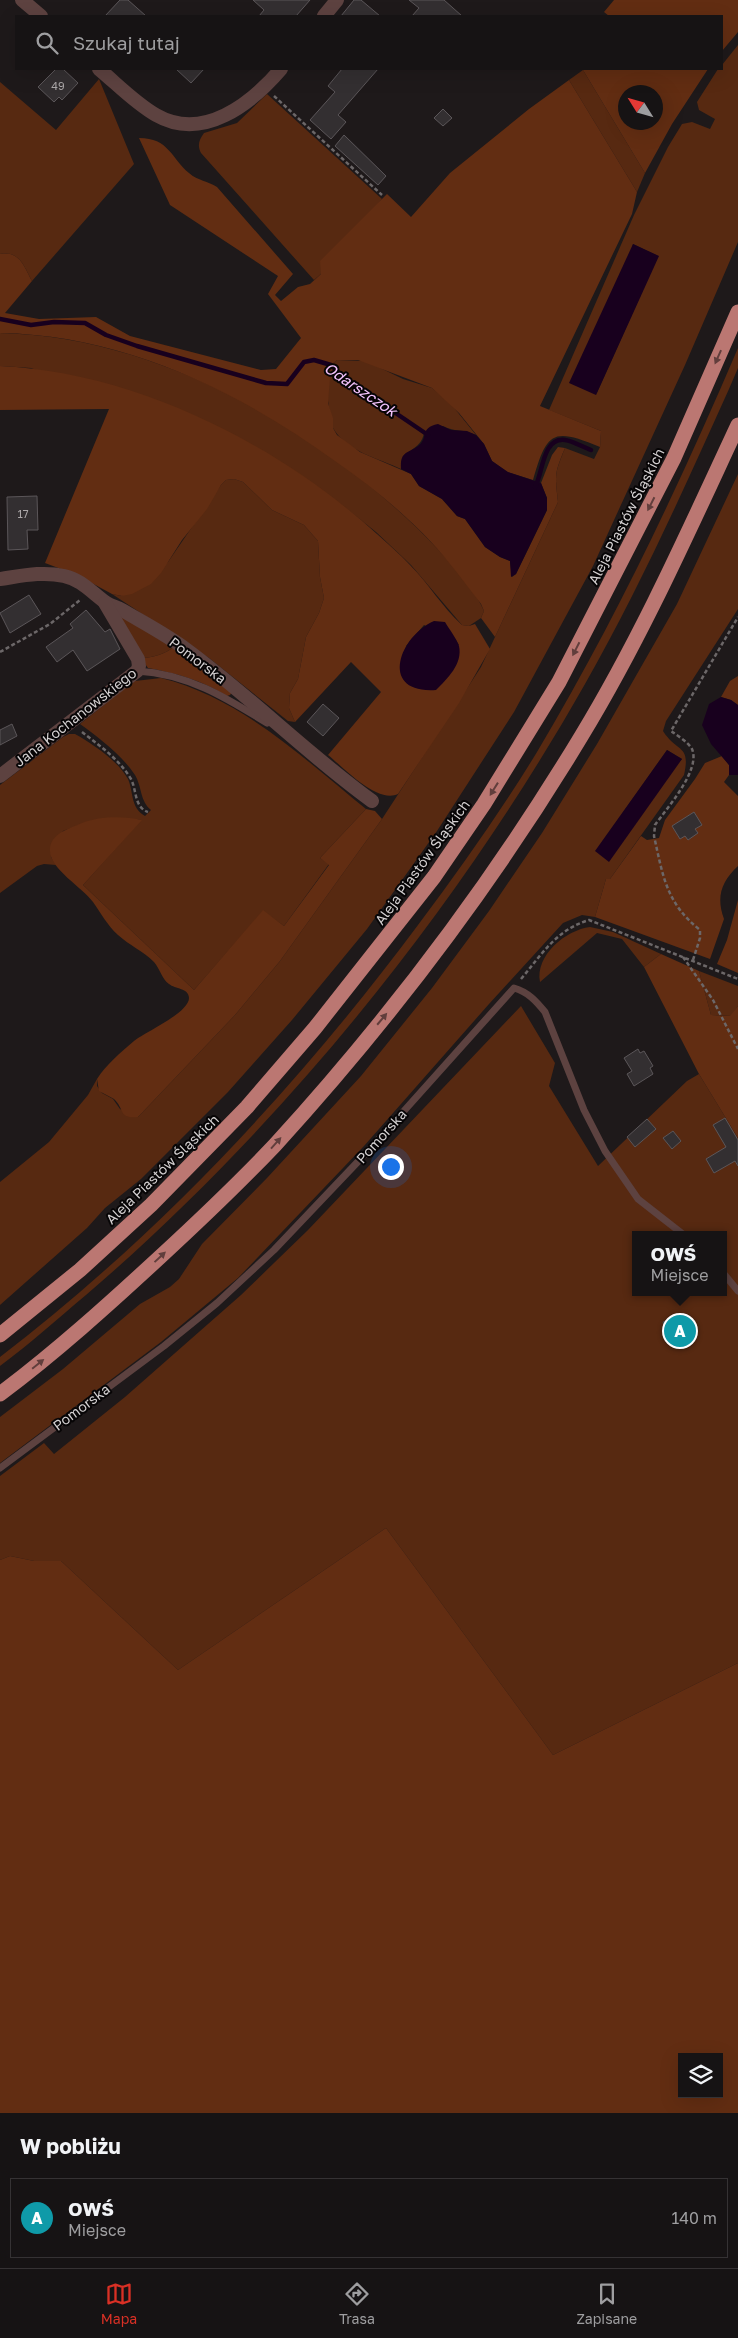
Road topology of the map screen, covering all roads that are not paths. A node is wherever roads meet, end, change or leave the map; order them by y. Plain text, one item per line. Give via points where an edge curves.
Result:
1 (22, 0) edge
2 (338, 0) edge
3 (40, 15) edge
4 (325, 15) edge
5 (100, 70) edge
6 (280, 70) edge
7 (738, 312) edge
8 (738, 425) edge
9 (0, 579) edge
10 (106, 603) junction
11 (137, 671) junction
12 (293, 738) junction
13 (0, 776) edge
14 (372, 801) dead end
15 (679, 1231) edge
16 (727, 1278) edge
17 (738, 1291) edge
18 (0, 1335) edge
19 (0, 1394) edge
20 (0, 1468) edge

1 - 3 street
2 - 4 street
5 - 6 street via 156,115 178,124 221,118 247,104
7 -> 18 highway, Aleja Piastów Śląskich via 674,458 559,682 484,804 434,876 316,1028 235,1120 151,1205 80,1270
19 -> 8 highway via 106,1307 222,1198 340,1070 436,951 485,884 582,735 663,587
9 - 10 street, Pomorska via 41,573 67,576 91,589
10 - 11 street, Jana Kochanowskiego via 138,659
10 - 12 street, Pomorska via 186,649
11 - 12 lane via 162,674 213,690
11 - 13 street, Jana Kochanowskiego
12 - 14 street, Pomorska
15 - 20 lane, Pomorska via 638,1199 605,1150 584,1110 544,1012 534,999 514,988 369,1150 274,1250 164,1346
16 - 17 lane

